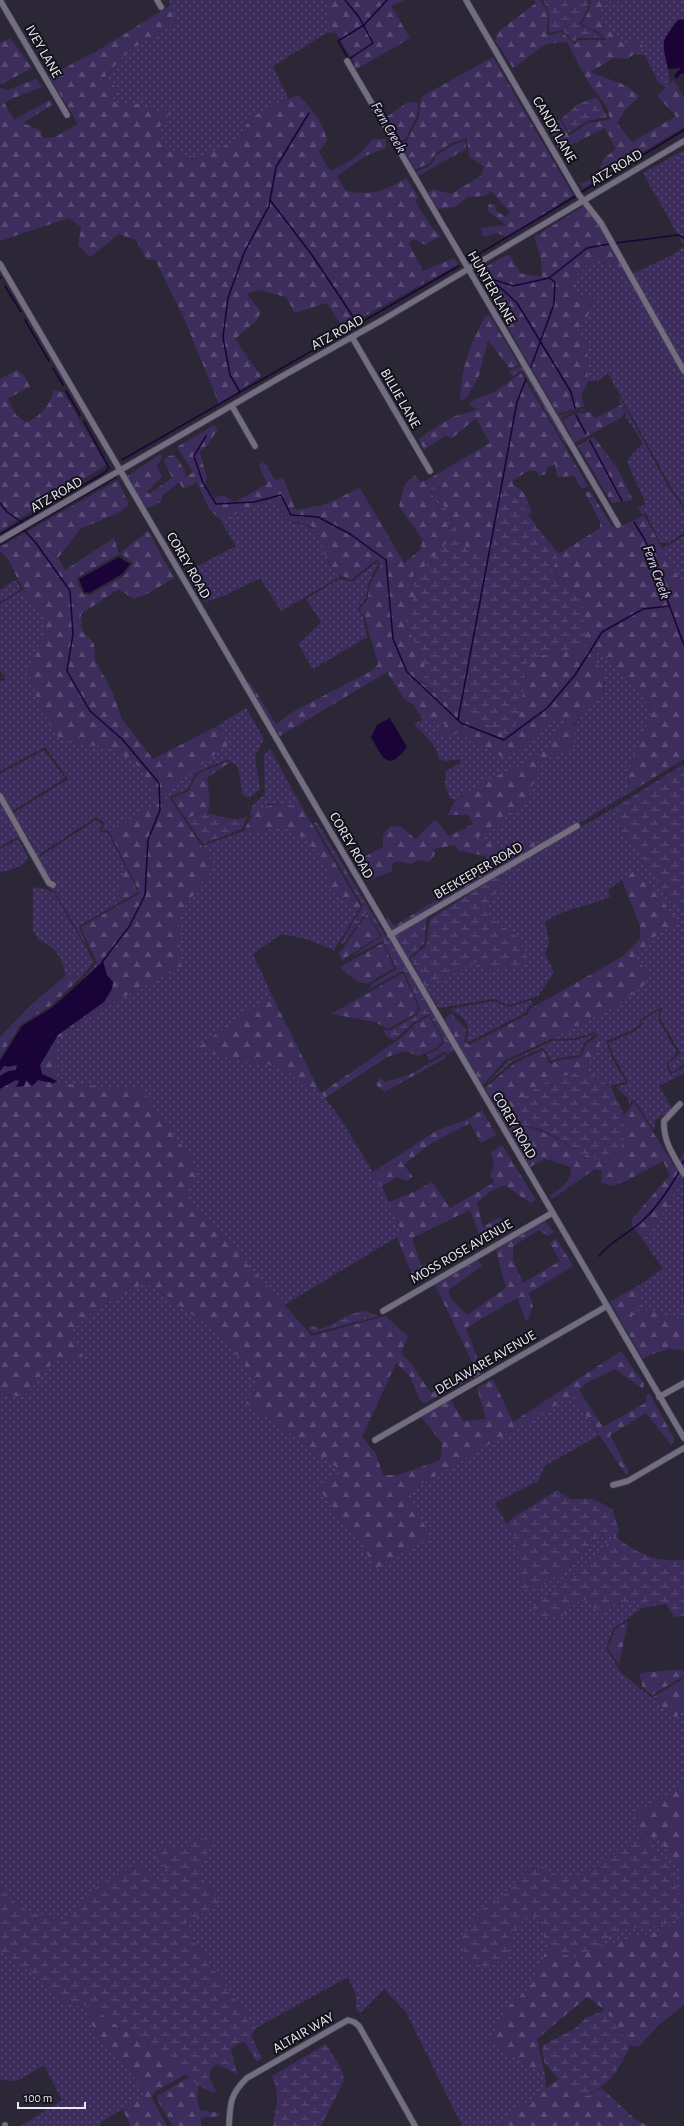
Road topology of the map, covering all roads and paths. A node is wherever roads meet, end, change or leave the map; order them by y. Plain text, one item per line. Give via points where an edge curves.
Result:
1 (0, 0) edge
2 (157, 0) edge
3 (466, 0) edge
4 (161, 7) dead end
5 (347, 61) dead end
6 (67, 114) dead end
7 (684, 141) edge
8 (583, 201) junction
9 (0, 264) edge
10 (468, 269) junction
11 (352, 337) junction
12 (684, 371) edge
13 (232, 406) junction
14 (255, 446) dead end
15 (120, 471) junction
16 (430, 471) dead end
17 (618, 525) dead end
18 (0, 540) edge
19 (0, 796) edge
20 (577, 826) dead end
21 (53, 885) dead end
22 (390, 935) junction
23 (680, 1104) dead end
24 (684, 1174) edge
25 (552, 1213) junction
26 (607, 1306) junction
27 (383, 1310) dead end
28 (684, 1383) edge
29 (659, 1397) junction
30 (684, 1438) edge
31 (375, 1440) dead end
32 (684, 1448) edge
33 (613, 1485) dead end
34 (229, 2126) edge
35 (415, 2126) edge

1 - 6 street, IVEY LANE
2 - 4 street
3 - 8 street, CANDY LANE
5 - 10 street, HUNTER LANE
7 - 8 street, ATZ ROAD
8 - 10 street, ATZ ROAD
8 - 12 street, CANDY LANE via 602,223
9 - 15 street, COREY ROAD
10 - 11 street, ATZ ROAD
10 - 17 street, HUNTER LANE
11 - 13 street, ATZ ROAD
11 - 16 street, BILLIE LANE
13 - 14 street
13 - 15 street, ATZ ROAD
15 - 18 street, ATZ ROAD
15 - 22 street, COREY ROAD
19 - 21 street via 49,883
20 - 22 street, BEEKEEPER ROAD
22 - 25 street, COREY ROAD
23 - 24 street via 664,1121 664,1131 666,1143
25 - 26 street, COREY ROAD
25 - 27 street, MOSS ROSE AVENUE
26 - 29 street, COREY ROAD
26 - 31 street, DELAWARE AVENUE
28 - 29 street
29 - 30 street, COREY ROAD
32 - 33 street via 628,1481
34 - 35 street, ALTAIR WAY via 231,2099 238,2086 247,2078 348,2020 359,2026

